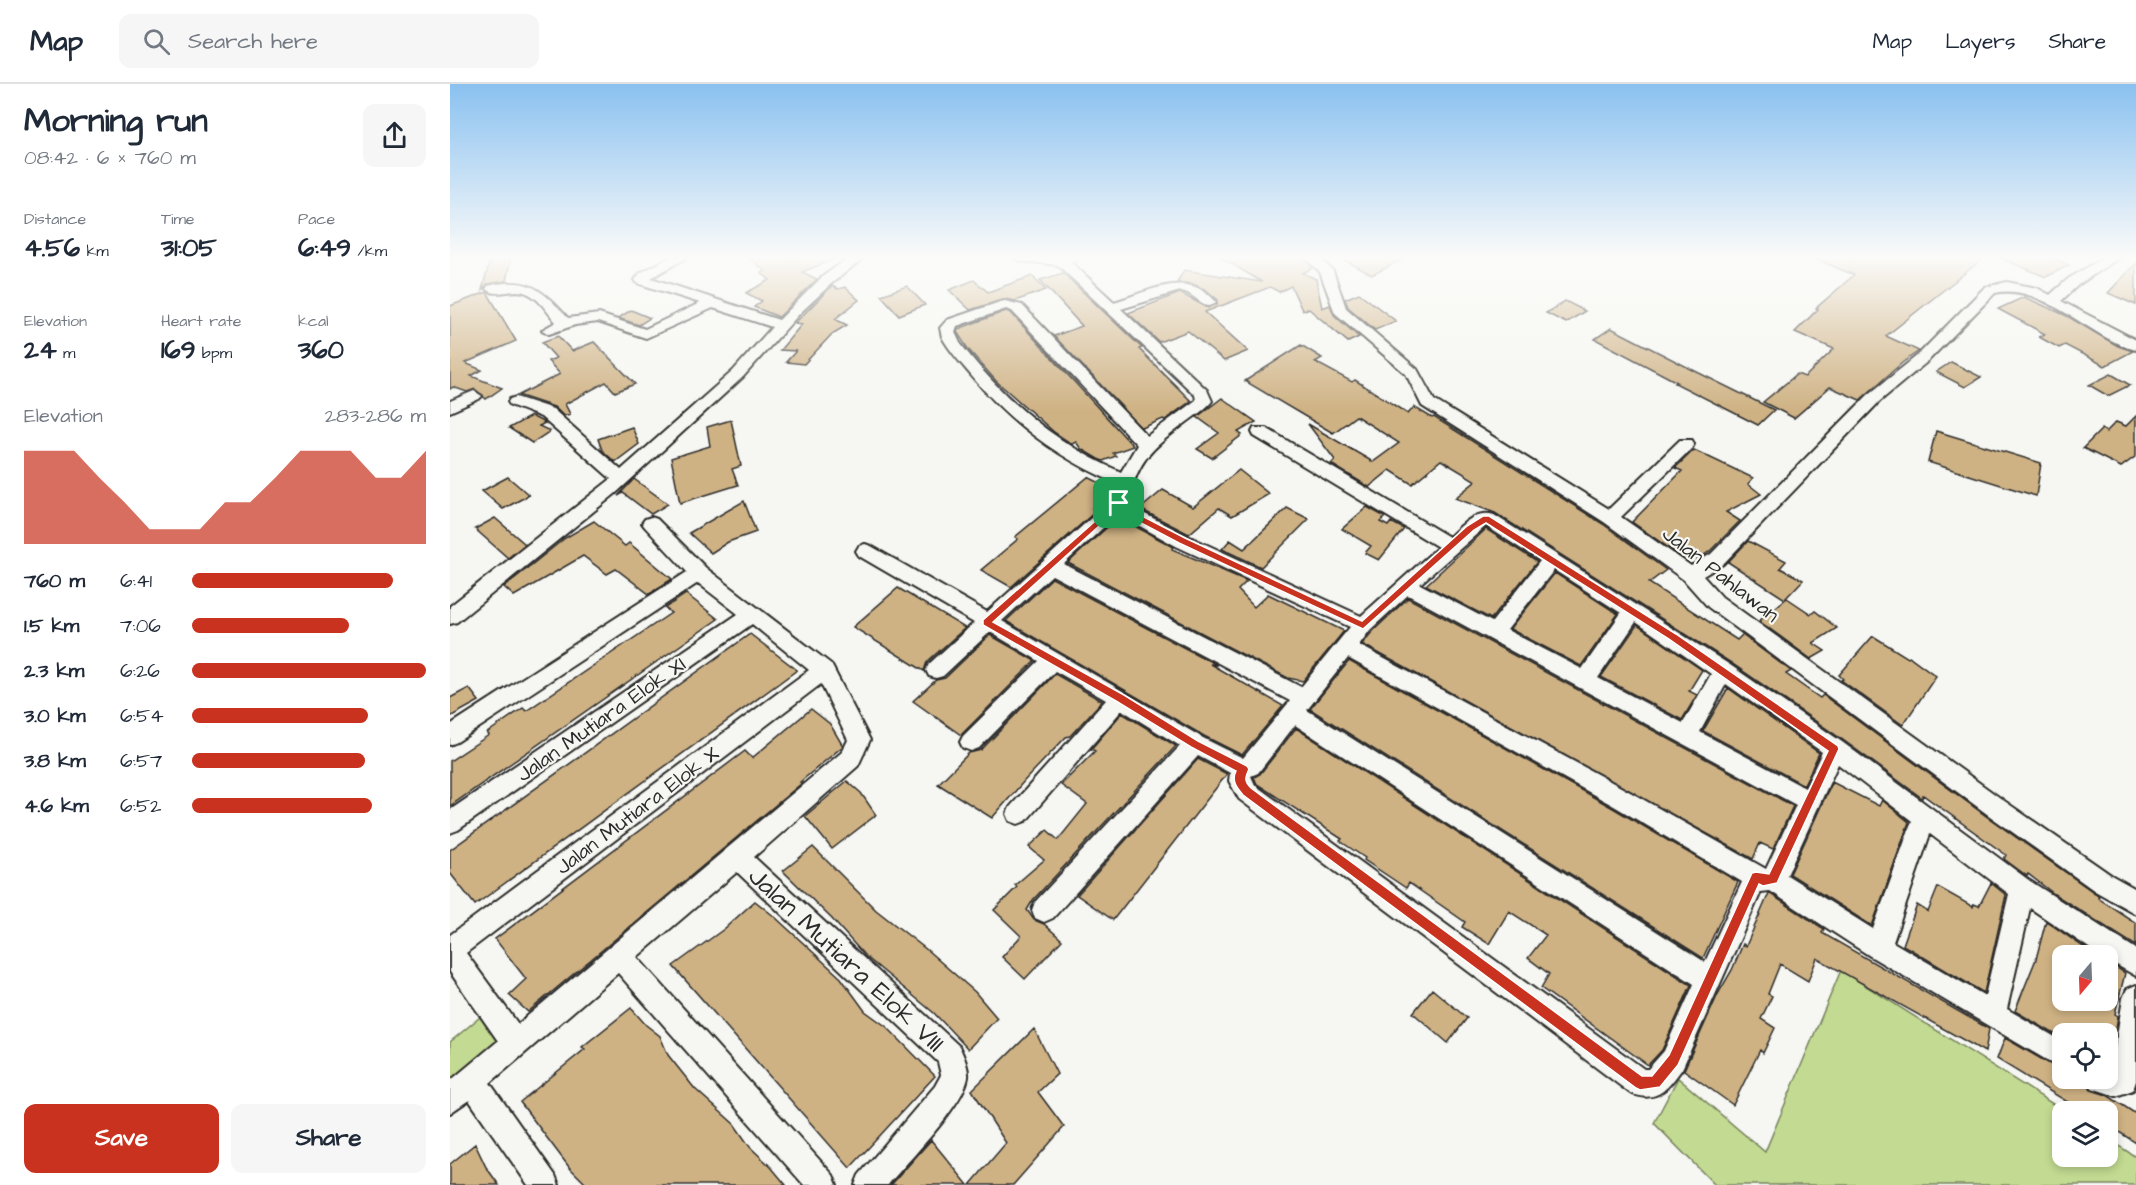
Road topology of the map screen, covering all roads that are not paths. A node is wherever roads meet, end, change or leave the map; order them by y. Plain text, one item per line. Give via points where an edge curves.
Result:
1 (550, 308) edge
2 (701, 308) edge
3 (729, 308) edge
4 (798, 308) edge
5 (995, 308) edge
6 (1017, 308) edge
7 (1114, 308) edge
8 (1339, 308) edge
9 (1972, 308) edge
10 (2066, 308) edge
11 (565, 324) junction
12 (781, 325) junction
13 (549, 330) dead end
14 (2136, 346) edge
15 (474, 396) dead end
16 (516, 402) dead end
17 (450, 407) edge
18 (1260, 432) dead end
19 (1686, 444) dead end
20 (1146, 445) junction
21 (621, 479) junction
22 (1125, 480) junction
23 (1119, 503) junction
24 (1610, 518) junction
25 (651, 523) dead end
26 (1451, 546) junction
27 (865, 551) dead end
28 (1552, 559) junction
29 (1050, 566) junction
30 (699, 573) junction
31 (1691, 575) junction
32 (1408, 586) junction
33 (1633, 611) junction
34 (752, 614) junction
35 (450, 617) edge
36 (986, 622) junction
37 (1363, 626) junction
38 (1495, 632) junction
39 (1346, 646) junction
40 (1053, 660) junction
41 (824, 670) junction
42 (936, 670) dead end
43 (1723, 671) junction
44 (1585, 681) junction
45 (1120, 698) junction
46 (1300, 706) junction
47 (1687, 735) junction
48 (450, 736) edge
49 (971, 742) dead end
50 (1194, 744) junction
51 (1834, 749) junction
52 (1243, 769) junction
53 (1809, 801) junction
54 (1017, 814) dead end
55 (1925, 817) junction
56 (450, 823) edge
57 (737, 857) junction
58 (1764, 878) junction
59 (2022, 889) junction
60 (2136, 902) edge
61 (1044, 910) dead end
62 (1879, 947) junction
63 (452, 956) edge
64 (620, 957) junction
65 (2136, 964) edge
66 (1709, 979) junction
67 (2136, 998) edge
68 (1993, 1015) junction
69 (515, 1042) junction
70 (2052, 1050) edge
71 (2131, 1067) edge
72 (472, 1081) junction
73 (2118, 1082) edge
74 (450, 1099) edge
75 (545, 1185) edge
76 (823, 1185) edge
77 (869, 1185) edge

1 - 11 street
2 - 11 street via 646,334 599,318
3 - 12 street
4 - 12 street
5 - 22 street via 947,328 960,352 1012,412 1086,464
6 - 20 street
7 - 20 street via 1204,398 1199,406
8 - 24 street, Jalan Pahlawan via 1412,372 1428,403
9 - 31 street via 1923,358 1874,398 1717,560
10 - 14 street
11 - 13 street
12 - 21 street via 738,374
15 - 17 street
16 - 21 street via 547,412
18 - 26 street
19 - 24 street
20 - 22 street via 1137,454
21 - 35 street
22 - 23 street
23 - 29 street
23 - 37 street via 1127,512 1182,541
24 - 31 street, Jalan Pahlawan
25 - 30 street
26 - 28 street via 1486,519
26 - 32 street
27 - 36 street
28 - 33 street
28 - 38 street
29 - 36 street
29 - 46 street
30 - 34 street
30 - 48 street
31 - 60 street, Jalan Pahlawan via 1715,602 2004,813
32 - 37 street
32 - 38 street
33 - 43 street
33 - 44 street
34 - 41 street
34 - 56 street, Jalan Mutiara Elok XI
36 - 40 street
36 - 42 street
37 - 39 street
38 - 44 street
39 - 46 street
39 - 58 street
40 - 45 street
40 - 49 street
41 - 57 street via 859,740 855,752
41 - 63 street, Jalan Mutiara Elok X
43 - 47 street
43 - 51 street
44 - 47 street
45 - 50 street
45 - 54 street
46 - 52 street via 1250,766
46 - 66 street
47 - 53 street
50 - 52 street
50 - 61 street
51 - 53 street
51 - 55 street
52 - 66 street via 1240,784 1247,792 1640,1083 1655,1083 1673,1060
53 - 58 street
55 - 59 street
55 - 62 street
57 - 64 street
57 - 77 street, Jalan Mutiara Elok VIII via 950,1055 955,1076 945,1096
58 - 62 street
58 - 66 street
59 - 65 street
59 - 68 street
62 - 68 street
63 - 69 street
64 - 69 street
64 - 76 street
67 - 71 street
68 - 70 street
69 - 72 street
71 - 73 street
72 - 74 street
72 - 75 street

